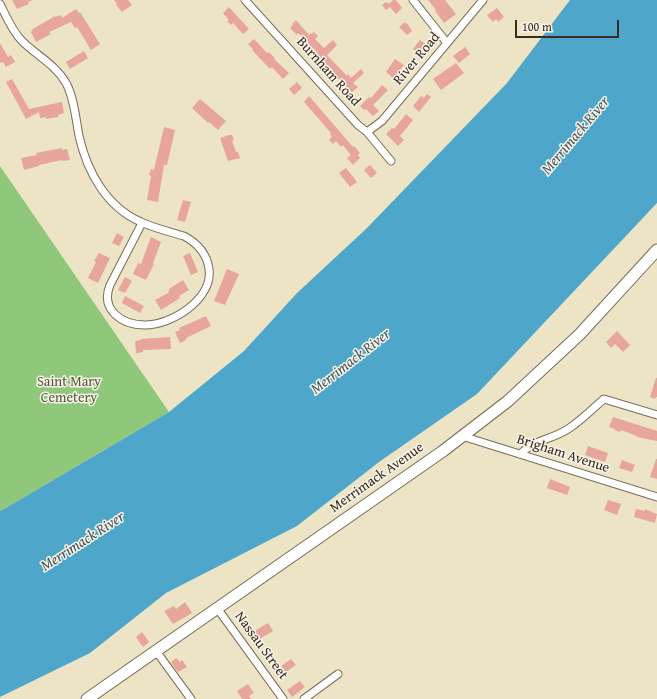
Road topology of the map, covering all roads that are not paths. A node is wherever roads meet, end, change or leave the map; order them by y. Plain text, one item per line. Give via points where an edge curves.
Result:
1 (245, 0) edge
2 (413, 0) edge
3 (483, 0) edge
4 (0, 4) edge
5 (447, 43) junction
6 (368, 132) junction
7 (391, 161) dead end
8 (142, 223) junction
9 (657, 250) edge
10 (657, 415) edge
11 (462, 436) junction
12 (520, 454) junction
13 (657, 497) edge
14 (217, 608) junction
15 (156, 651) junction
16 (338, 674) dead end
17 (92, 698) edge
18 (190, 699) edge
19 (283, 699) edge
20 (304, 699) edge

1 - 6 street, Burnham Road via 358,125
2 - 5 street
3 - 5 street, River Road
4 - 8 street via 19,38 55,69 66,83 82,150 99,185 124,213
5 - 6 street, River Road via 382,121
6 - 7 street, Burnham Road
8 - 8 street via 190,239 203,252 209,267 206,288 196,302 168,320 144,325 129,322 114,314 106,300 110,285
9 - 11 main road, Merrimack Avenue via 554,359 508,401
10 - 12 street via 604,399 574,425 534,443
11 - 12 street, Brigham Avenue
11 - 14 main road, Merrimack Avenue
12 - 13 street, Brigham Avenue
14 - 15 main road, Merrimack Avenue
14 - 19 street, Nassau Street
15 - 17 main road, Merrimack Avenue
15 - 18 street
16 - 20 street

